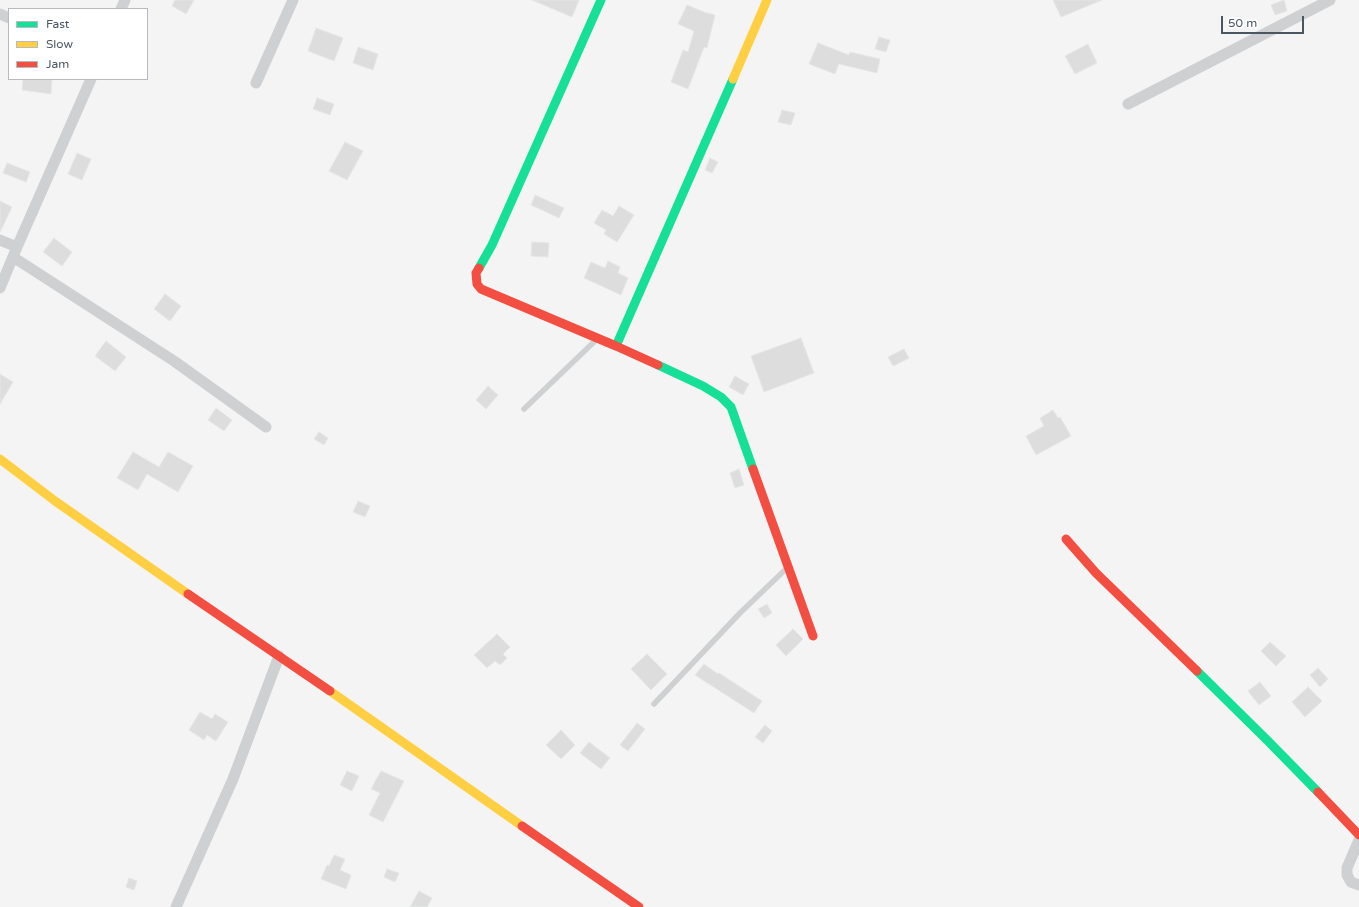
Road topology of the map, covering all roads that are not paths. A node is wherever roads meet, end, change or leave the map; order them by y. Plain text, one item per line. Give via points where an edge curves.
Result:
1 (293, 0) edge
2 (602, 0) edge
3 (767, 0) edge
4 (1330, 0) edge
5 (91, 80) edge
6 (256, 83) dead end
7 (1128, 104) dead end
8 (0, 240) edge
9 (17, 247) junction
10 (13, 257) junction
11 (0, 288) edge
12 (596, 339) junction
13 (616, 346) junction
14 (524, 409) dead end
15 (266, 427) dead end
16 (0, 459) edge
17 (1066, 539) dead end
18 (788, 567) junction
19 (813, 636) dead end
20 (279, 656) junction
21 (654, 704) dead end
22 (1359, 835) edge
23 (1359, 840) edge
24 (1359, 885) edge
25 (176, 907) edge
26 (639, 907) edge

1 - 6 street
2 - 12 street via 492,246 476,273 477,284 481,289
3 - 13 street
4 - 7 street
5 - 9 street
8 - 9 street
9 - 10 street
10 - 11 street
10 - 15 street via 174,361
12 - 13 street
12 - 14 lane
13 - 18 street via 703,386 731,407
16 - 20 street via 55,501
17 - 22 street via 1096,573
18 - 19 street
18 - 21 lane via 740,613
20 - 25 street via 233,779
20 - 26 street
23 - 24 street via 1347,868 1347,875 1351,882

